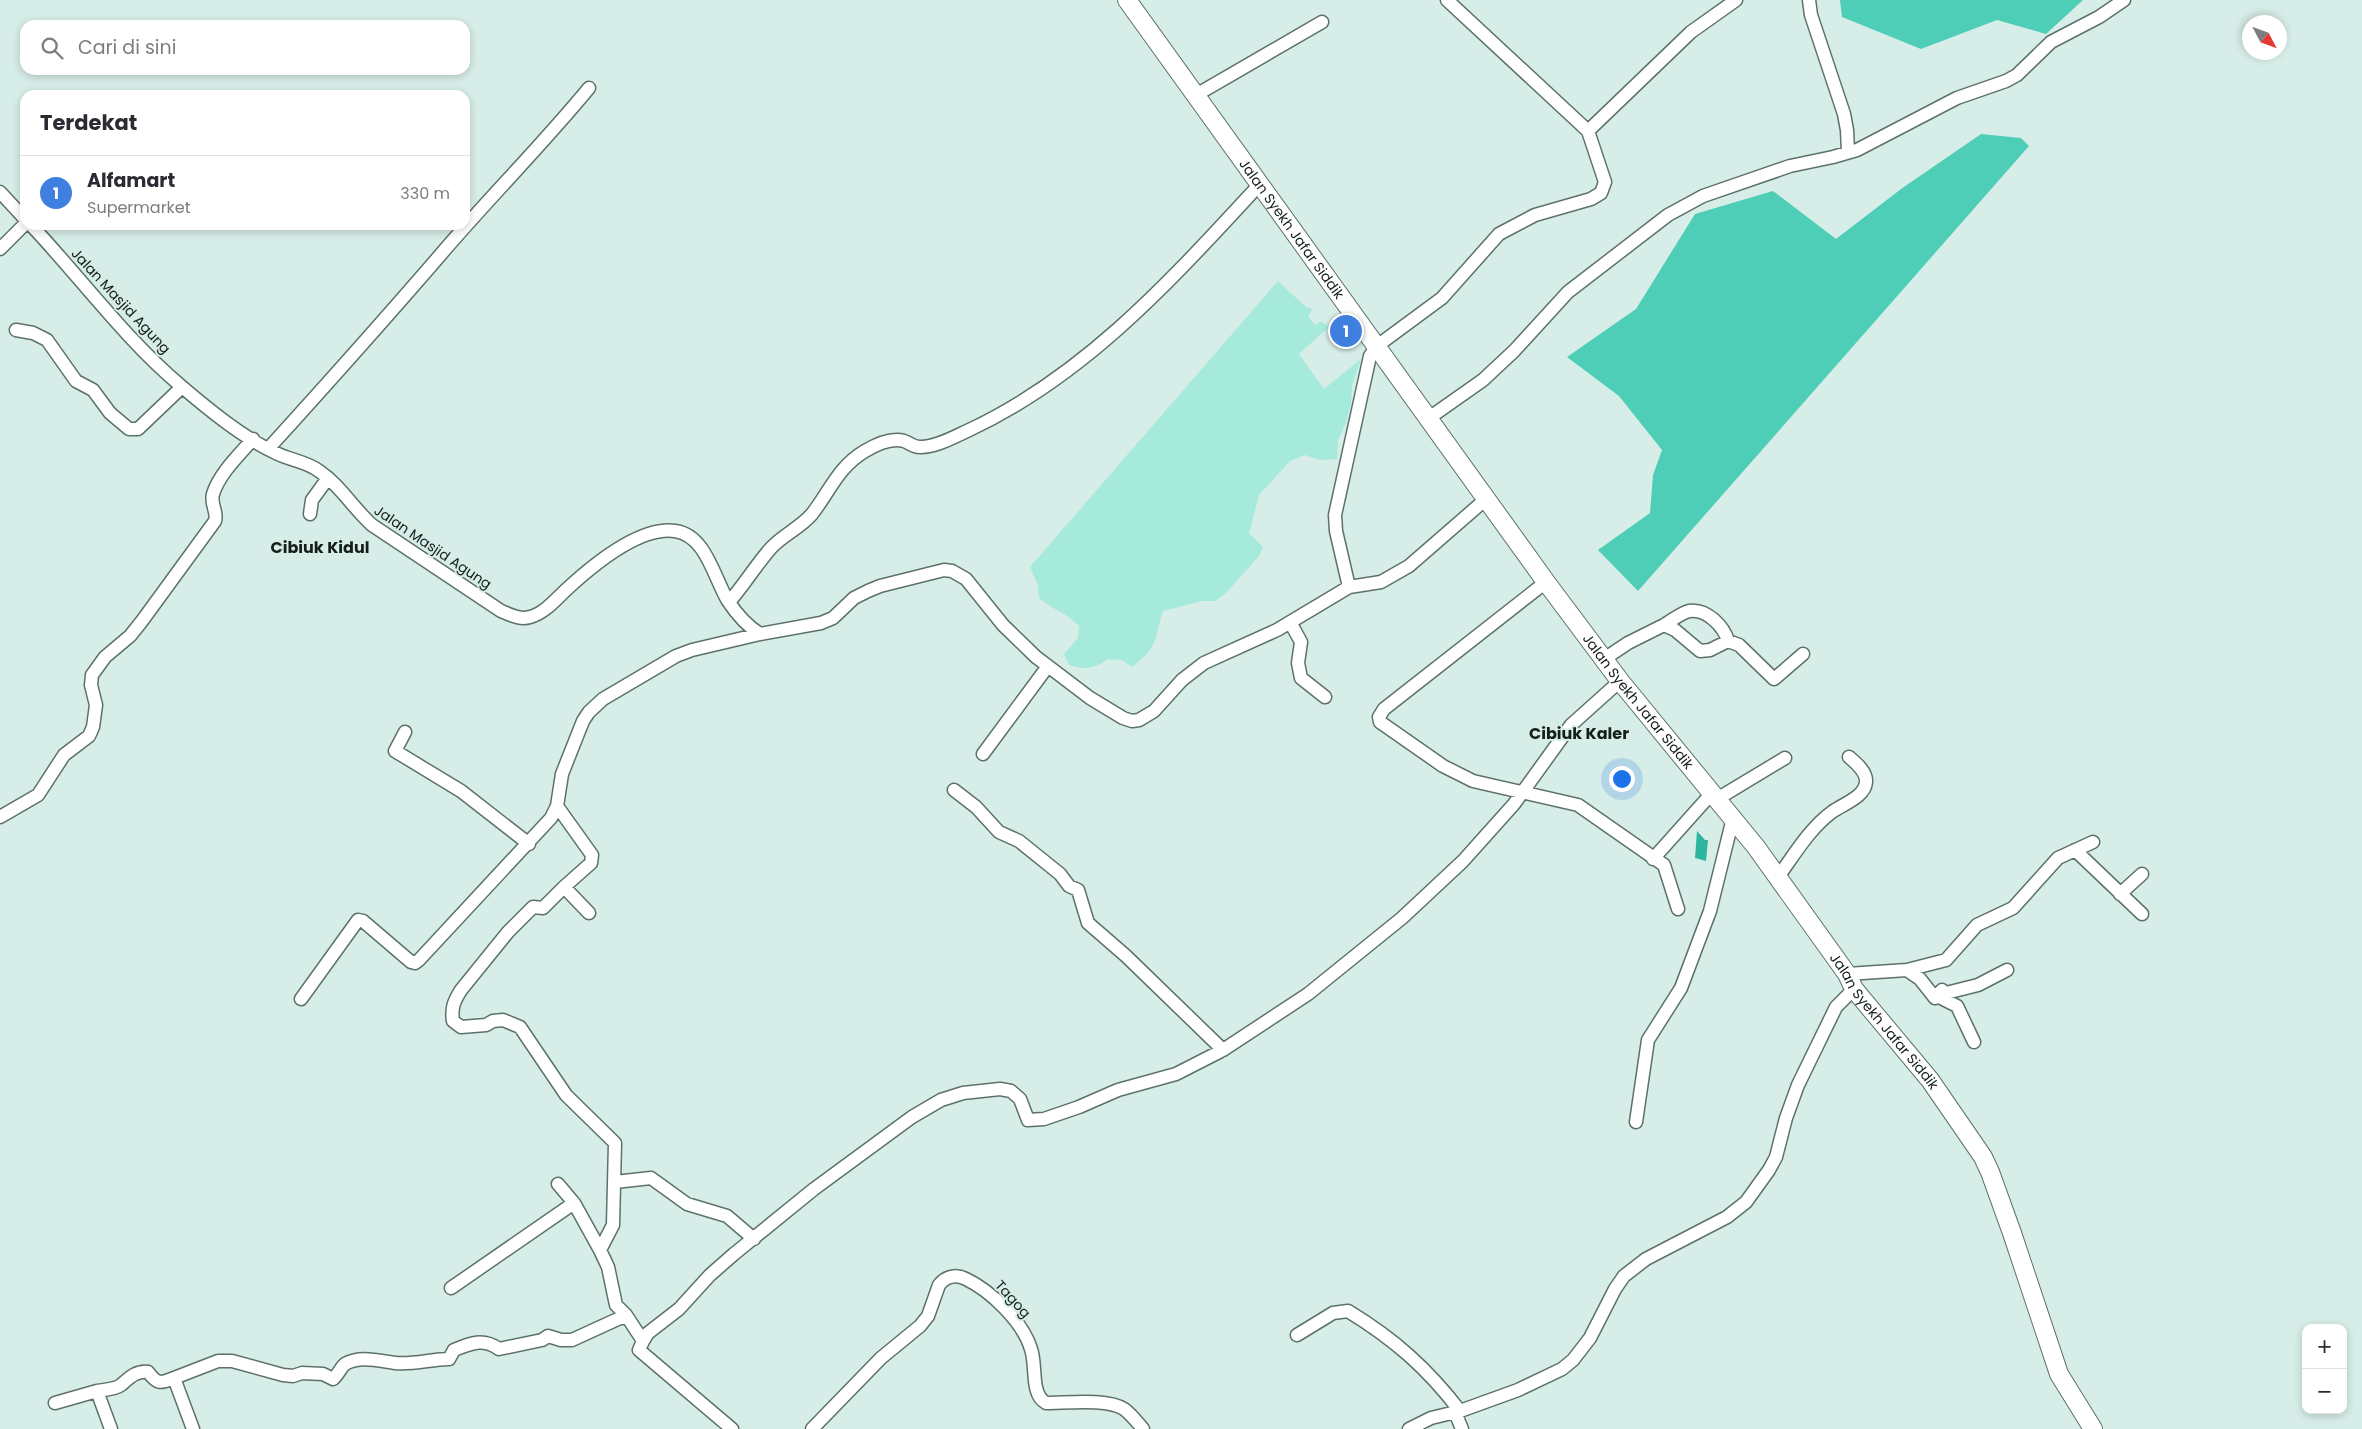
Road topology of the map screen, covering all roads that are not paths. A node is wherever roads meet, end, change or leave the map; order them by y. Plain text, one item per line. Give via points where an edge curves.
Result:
1 (1127, 0) edge
2 (1447, 0) edge
3 (1736, 0) edge
4 (1809, 0) edge
5 (2124, 0) edge
6 (1322, 22) dead end
7 (589, 88) dead end
8 (1196, 95) junction
9 (1588, 131) junction
10 (1848, 152) junction
11 (1260, 184) junction
12 (0, 192) edge
13 (20, 214) edge
14 (470, 223) edge
15 (20, 229) edge
16 (35, 230) edge
17 (464, 230) edge
18 (0, 249) edge
19 (16, 330) dead end
20 (1377, 346) junction
21 (182, 387) junction
22 (1428, 418) junction
23 (253, 439) junction
24 (268, 449) junction
25 (328, 478) junction
26 (1486, 499) junction
27 (310, 514) dead end
28 (1546, 582) junction
29 (1349, 587) junction
30 (729, 602) junction
31 (1290, 622) junction
32 (1664, 625) junction
33 (760, 634) junction
34 (1728, 641) junction
35 (1803, 654) dead end
36 (1604, 659) junction
37 (1048, 666) junction
38 (1620, 681) junction
39 (1325, 697) dead end
40 (405, 732) dead end
41 (983, 754) dead end
42 (1850, 757) dead end
43 (1785, 758) dead end
44 (954, 790) dead end
45 (1522, 793) junction
46 (1715, 796) junction
47 (557, 806) junction
48 (0, 817) edge
49 (1733, 818) junction
50 (2093, 842) dead end
51 (528, 844) junction
52 (2076, 850) junction
53 (1653, 859) junction
54 (2142, 874) dead end
55 (1778, 878) junction
56 (564, 887) junction
57 (2120, 894) junction
58 (1678, 909) dead end
59 (588, 914) dead end
60 (2142, 914) dead end
61 (1907, 970) junction
62 (2007, 970) dead end
63 (1850, 982) junction
64 (1942, 994) junction
65 (302, 1000) dead end
66 (1974, 1042) dead end
67 (1223, 1050) junction
68 (1636, 1122) dead end
69 (615, 1182) junction
70 (558, 1184) dead end
71 (574, 1203) junction
72 (754, 1239) junction
73 (600, 1250) junction
74 (451, 1288) dead end
75 (627, 1318) junction
76 (1297, 1335) dead end
77 (643, 1341) junction
78 (174, 1378) junction
79 (98, 1391) junction
80 (55, 1403) dead end
81 (1457, 1412) junction
82 (110, 1429) edge
83 (193, 1429) edge
84 (732, 1429) edge
85 (812, 1429) edge
86 (1143, 1429) edge
87 (1410, 1429) edge
88 (1462, 1429) edge
89 (2093, 1429) edge

1 - 8 main road, Jalan Syekh Jafar Siddik
2 - 9 street
3 - 9 street via 1691,32
4 - 10 street via 1844,114
5 - 10 street via 2051,42 2006,81 1957,98
6 - 8 street
7 - 14 street
8 - 11 main road, Jalan Syekh Jafar Siddik
9 - 20 street via 1605,182 1601,193 1536,215 1505,230 1442,298
10 - 22 street via 1790,166 1703,196 1668,215 1568,292 1483,380
11 - 20 main road, Jalan Syekh Jafar Siddik
11 - 30 street via 1179,272 1122,327 1044,389 937,444 922,448 902,440 886,441 864,451 836,476 812,514 771,548
12 - 13 street
15 - 18 street
16 - 21 street, Jalan Masjid Agung via 125,330
17 - 24 street
19 - 21 street via 47,340 76,381 93,390 110,413 129,429 138,429
20 - 22 main road, Jalan Syekh Jafar Siddik
20 - 29 street via 1366,364 1335,515
21 - 23 street, Jalan Masjid Agung
22 - 26 main road, Jalan Syekh Jafar Siddik
23 - 24 street, Jalan Masjid Agung
23 - 48 street via 218,483 212,502 215,521 136,628 105,657 92,675 96,705 89,736 64,755 38,795
24 - 25 street, Jalan Masjid Agung via 312,466
25 - 27 street via 312,500
25 - 30 street, Jalan Masjid Agung via 354,508 384,534 501,611 518,618 530,617 551,605 614,552 637,538 662,531 681,532 698,544
26 - 28 main road, Jalan Syekh Jafar Siddik
26 - 29 street via 1409,566 1381,582
28 - 36 main road, Jalan Syekh Jafar Siddik
28 - 45 street via 1384,709 1379,717 1383,726 1455,773
29 - 31 street
30 - 33 street, Jalan Masjid Agung
31 - 37 street via 1204,663 1182,680 1154,711 1139,720 1123,718
31 - 39 street via 1301,642 1298,663 1301,678
32 - 34 street via 1700,651 1706,652
32 - 34 street via 1689,611 1700,612 1725,630
32 - 36 street
33 - 37 street via 821,623 833,618 854,598 868,591 944,570 966,579 1016,638
33 - 47 street via 676,656 596,703 583,721 562,774
34 - 35 street via 1739,645 1774,679
36 - 38 main road, Jalan Syekh Jafar Siddik
37 - 41 street
38 - 45 street via 1571,725
38 - 46 main road, Jalan Syekh Jafar Siddik
40 - 51 street via 395,751 461,791
42 - 55 street via 1863,771 1864,788 1820,823
43 - 46 street
44 - 67 street via 999,832 1019,842 1078,890 1085,920 1091,927 1126,956
45 - 53 street via 1574,802
45 - 67 street via 1463,861 1402,918 1308,994
46 - 49 main road, Jalan Syekh Jafar Siddik
46 - 53 street
47 - 51 street via 544,828
47 - 56 street via 592,855 591,863
49 - 55 main road, Jalan Syekh Jafar Siddik
49 - 68 street via 1710,911 1681,988 1648,1040
50 - 52 street
51 - 65 street via 415,962 360,920 353,925
52 - 57 street
52 - 61 street via 2055,861 2013,908 1977,925 1946,960
53 - 58 street via 1664,866
54 - 57 street
55 - 63 main road, Jalan Syekh Jafar Siddik
56 - 59 street
56 - 69 street via 544,908 533,907 508,932 455,999 453,1021 468,1028 503,1020 520,1027 566,1095 616,1143
57 - 60 street
61 - 63 street
61 - 64 street via 1935,998 1942,990
62 - 64 street via 1978,986
63 - 81 street via 1798,1085 1770,1170 1746,1202 1727,1217 1646,1259 1624,1276 1590,1338 1562,1370
63 - 89 main road, Jalan Syekh Jafar Siddik via 1930,1080 1982,1157 2009,1224 2059,1374
64 - 66 street via 1947,1002 1957,1006
67 - 72 street via 1176,1074 1118,1090 1079,1107 1033,1121 1025,1118 1020,1099 1011,1091 963,1093 941,1100 912,1117 814,1189
69 - 72 street via 651,1178 687,1204 727,1216
69 - 73 street via 613,1225
70 - 71 street
71 - 73 street
71 - 74 street
72 - 77 street via 719,1267
73 - 75 street via 608,1267 616,1304
75 - 77 street
75 - 78 street via 620,1318 572,1340 548,1336 499,1349 489,1342 476,1342 454,1350 449,1360 440,1362 357,1360 346,1364 333,1379 323,1374 302,1372 293,1376 283,1375 232,1361 218,1362
76 - 81 street via 1333,1313 1348,1311 1404,1349 1427,1370
77 - 84 street via 638,1350
78 - 79 street via 156,1382 143,1371 125,1379 120,1386
78 - 83 street
79 - 80 street
79 - 82 street
81 - 87 street via 1431,1418
81 - 88 street
85 - 86 street, Tagog via 881,1358 920,1326 928,1316 939,1285 953,1276 984,1288 1018,1326 1031,1348 1037,1392 1042,1401 1118,1406

